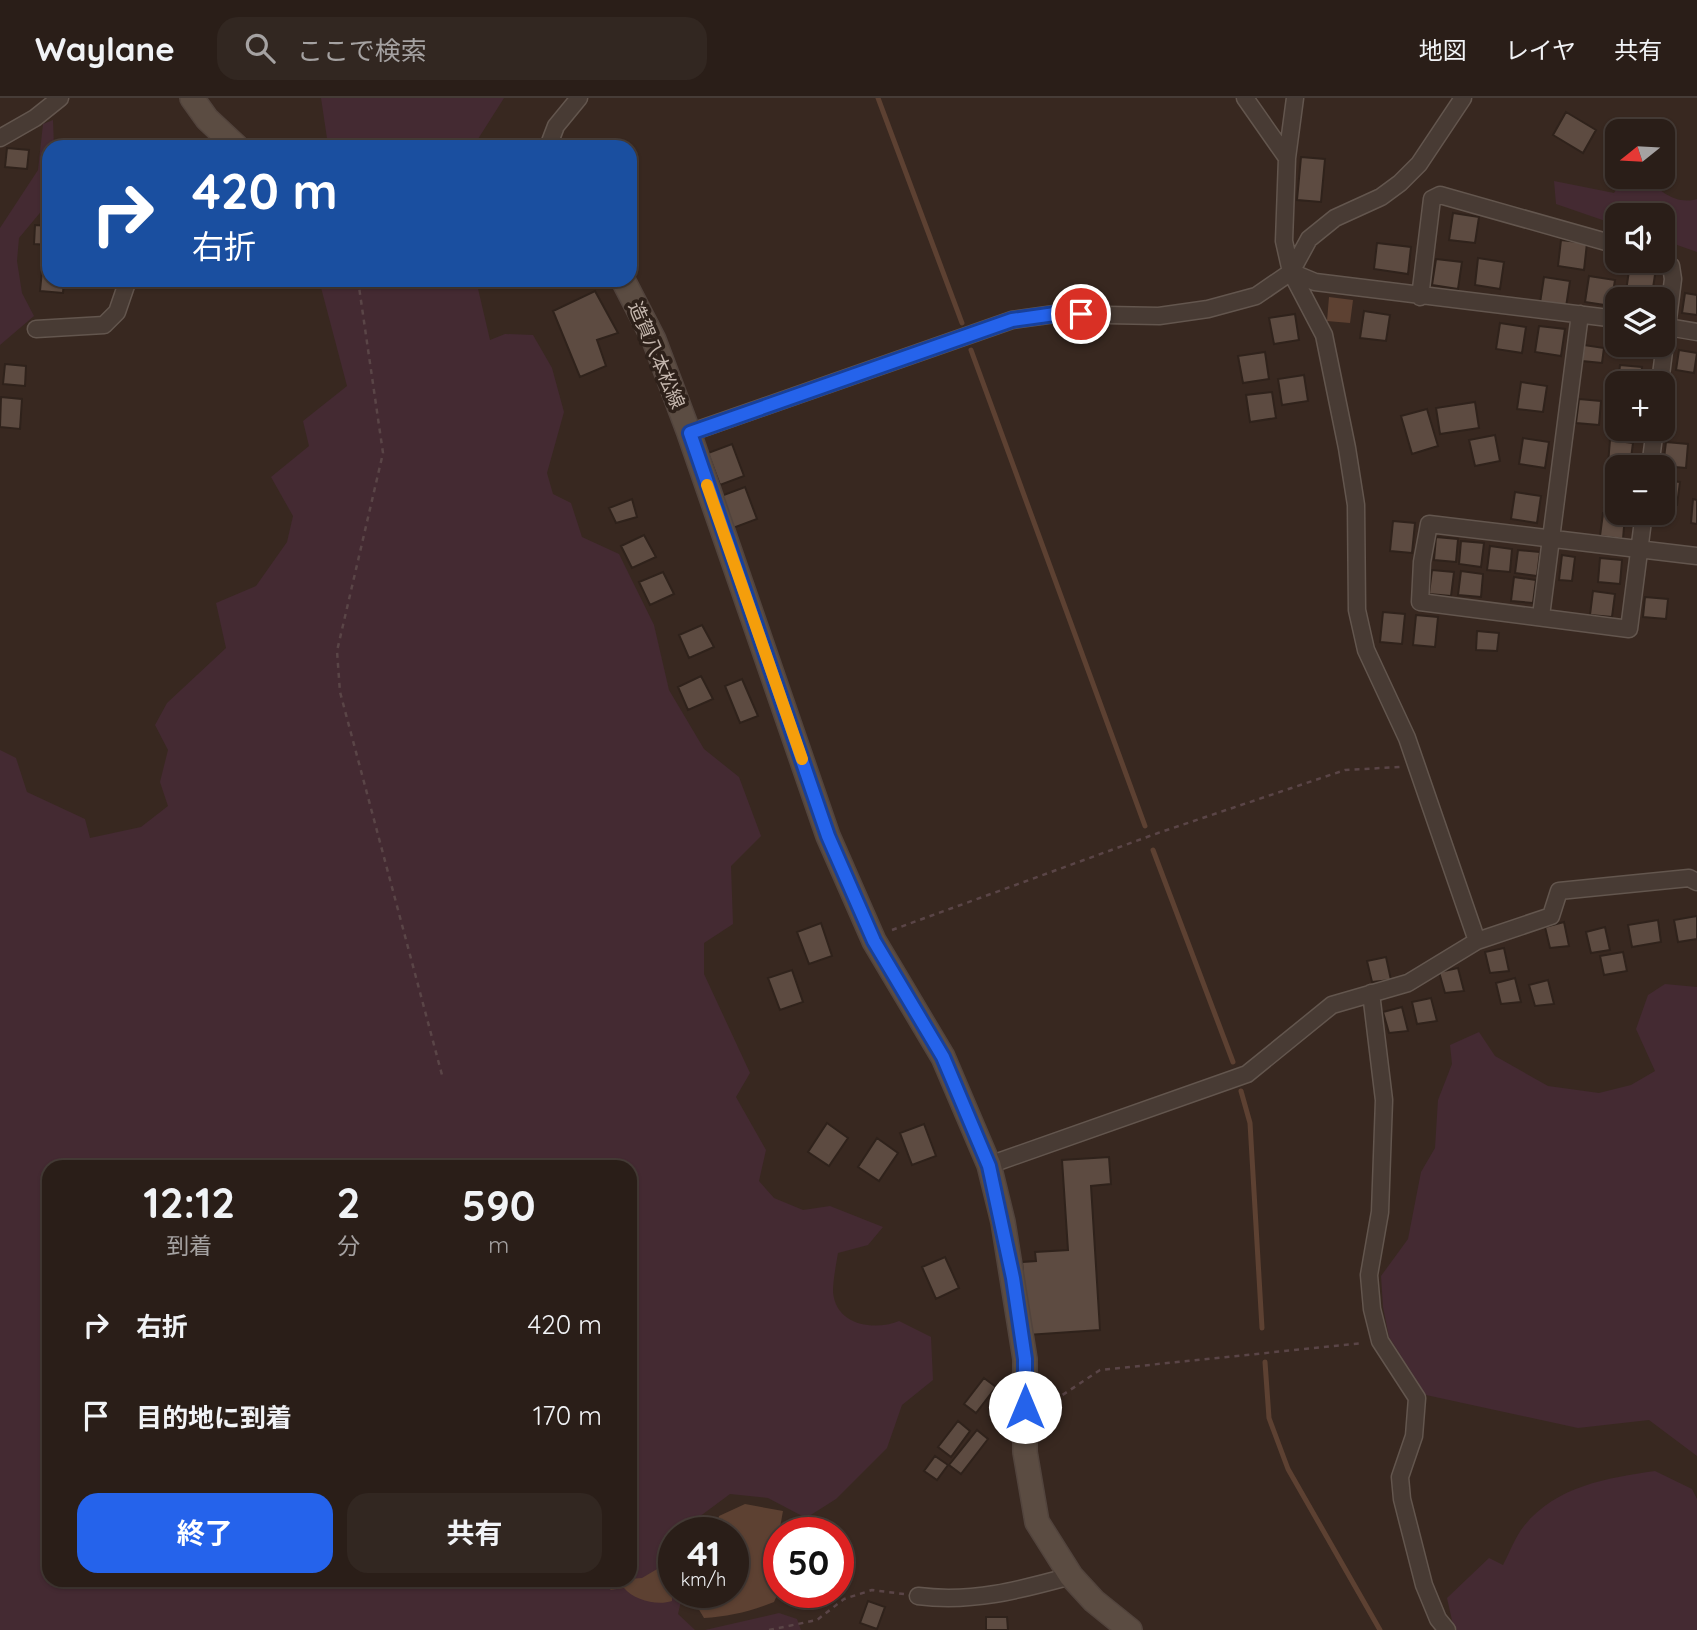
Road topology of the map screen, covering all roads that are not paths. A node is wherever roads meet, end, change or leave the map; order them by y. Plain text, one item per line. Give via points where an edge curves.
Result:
1 (60, 98) edge
2 (192, 98) edge
3 (579, 98) edge
4 (1245, 98) edge
5 (1295, 98) edge
6 (1463, 98) edge
7 (0, 138) edge
8 (230, 140) edge
9 (551, 140) edge
10 (1287, 158) junction
11 (1605, 243) edge
12 (1291, 272) junction
13 (126, 287) edge
14 (627, 287) edge
15 (1420, 297) junction
16 (1580, 314) junction
17 (1605, 317) edge
18 (36, 329) dead end
19 (1675, 329) edge
20 (1697, 332) edge
21 (690, 433) junction
22 (1643, 525) edge
23 (1550, 539) junction
24 (1640, 550) junction
25 (1697, 556) edge
26 (1541, 616) junction
27 (1697, 882) edge
28 (1477, 941) junction
29 (1371, 993) junction
30 (989, 1166) junction
31 (1071, 1576) junction
32 (918, 1596) road end
33 (1130, 1630) edge
34 (1447, 1630) edge

1 - 7 street
2 - 8 main road
3 - 9 street
4 - 10 street
5 - 10 street
6 - 12 street via 1419,164 1381,197 1335,218 1309,239
10 - 12 street via 1284,241
11 - 15 street via 1440,195 1433,199
12 - 15 street via 1315,282
12 - 21 street via 1256,296 1208,309 1158,316 1055,314 1012,320
12 - 28 street via 1324,335 1344,435 1356,505 1357,610 1366,650 1407,738
13 - 18 street via 117,312 104,325
14 - 21 main road, 造賀八本松線 via 654,340
15 - 16 street
16 - 17 street
16 - 23 street
19 - 20 street
21 - 30 main road, 造賀八本松線 via 828,836 874,941 943,1057
22 - 24 street
23 - 24 street
23 - 26 street
23 - 26 street via 1429,524 1422,562 1420,602
24 - 25 street
24 - 26 street via 1629,629
27 - 28 street via 1677,878 1559,891 1551,916
28 - 29 street via 1408,983
29 - 30 street via 1332,1004 1247,1074
29 - 34 street via 1384,1100 1380,1212 1369,1275 1380,1341 1417,1398 1415,1436 1400,1477 1402,1499 1424,1586
30 - 31 main road, 造賀八本松線 via 1025,1359 1028,1483 1037,1522
31 - 32 street via 993,1596 947,1600
31 - 33 main road, 造賀八本松線

